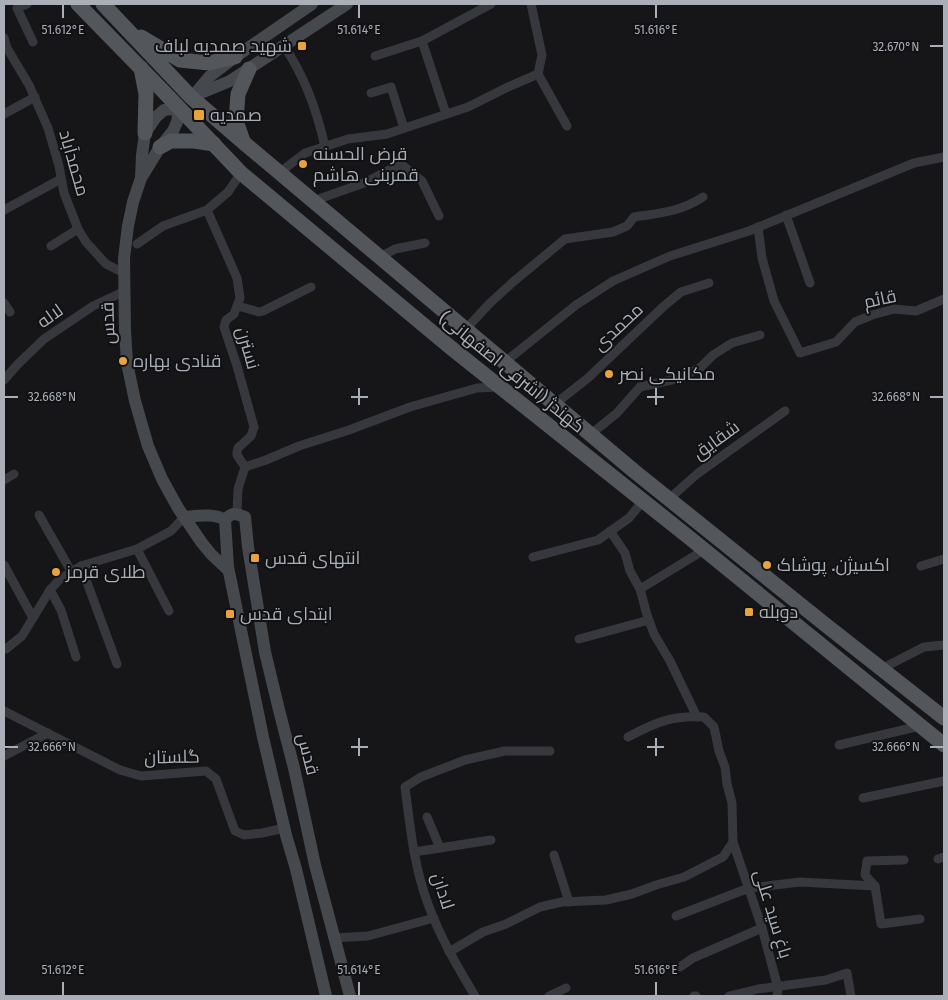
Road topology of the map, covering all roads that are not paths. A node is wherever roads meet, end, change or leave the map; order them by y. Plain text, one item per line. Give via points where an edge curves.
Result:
1 (27, 4) edge
2 (78, 4) edge
3 (103, 4) edge
4 (312, 4) edge
5 (347, 4) edge
6 (491, 4) edge
7 (532, 4) edge
8 (300, 12) junction
9 (312, 27) junction
10 (126, 29) junction
11 (4, 38) edge
12 (422, 41) junction
13 (33, 42) dead end
14 (284, 46) junction
15 (6, 49) edge
16 (375, 56) dead end
17 (235, 57) junction
18 (140, 68) junction
19 (249, 69) junction
20 (538, 74) junction
21 (371, 92) dead end
22 (35, 97) junction
23 (191, 97) junction
24 (179, 108) junction
25 (4, 114) edge
26 (446, 114) junction
27 (567, 126) dead end
28 (404, 128) junction
29 (145, 133) junction
30 (243, 142) junction
31 (214, 144) junction
32 (160, 147) junction
33 (325, 147) junction
34 (944, 157) edge
35 (279, 172) junction
36 (241, 173) junction
37 (141, 178) junction
38 (61, 179) junction
39 (703, 196) dead end
40 (313, 201) junction
41 (4, 210) edge
42 (207, 210) junction
43 (786, 215) junction
44 (439, 216) dead end
45 (758, 227) junction
46 (78, 229) junction
47 (425, 243) dead end
48 (137, 244) dead end
49 (51, 246) dead end
50 (380, 258) junction
51 (124, 273) junction
52 (709, 283) dead end
53 (810, 283) dead end
54 (311, 287) dead end
55 (125, 291) junction
56 (944, 299) edge
57 (4, 303) edge
58 (238, 306) junction
59 (10, 312) dead end
60 (466, 329) junction
61 (760, 335) dead end
62 (505, 362) junction
63 (4, 380) edge
64 (500, 387) junction
65 (555, 404) junction
66 (785, 411) dead end
67 (591, 434) junction
68 (245, 467) junction
69 (14, 474) dead end
70 (4, 480) edge
71 (669, 500) junction
72 (643, 501) junction
73 (39, 515) dead end
74 (241, 515) junction
75 (184, 517) junction
76 (225, 520) junction
77 (610, 531) junction
78 (137, 549) junction
79 (704, 550) junction
80 (534, 557) dead end
81 (944, 559) edge
82 (4, 565) edge
83 (81, 566) junction
84 (921, 566) dead end
85 (228, 570) junction
86 (757, 570) junction
87 (71, 571) junction
88 (745, 583) junction
89 (640, 589) junction
90 (50, 590) junction
91 (169, 611) dead end
92 (33, 618) junction
93 (649, 620) junction
94 (579, 639) dead end
95 (944, 645) edge
96 (4, 649) edge
97 (76, 657) dead end
98 (116, 664) dead end
99 (881, 669) junction
100 (4, 711) edge
101 (696, 717) junction
102 (944, 718) edge
103 (920, 726) junction
104 (48, 733) junction
105 (628, 736) dead end
106 (944, 745) edge
107 (838, 746) dead end
108 (550, 751) dead end
109 (4, 756) edge
110 (944, 781) edge
111 (863, 798) dead end
112 (427, 817) dead end
113 (285, 828) junction
114 (491, 840) dead end
115 (733, 842) junction
116 (440, 848) junction
117 (414, 852) junction
118 (554, 855) dead end
119 (904, 860) dead end
120 (315, 865) junction
121 (296, 870) junction
122 (875, 886) junction
123 (749, 888) junction
124 (568, 902) junction
125 (676, 916) dead end
126 (434, 918) junction
127 (920, 919) dead end
128 (762, 928) junction
129 (334, 938) junction
130 (449, 952) junction
131 (680, 967) dead end
132 (566, 988) dead end
133 (777, 992) edge
134 (326, 996) edge
135 (350, 996) edge
136 (475, 996) edge
137 (549, 996) edge
138 (729, 996) edge
139 (850, 996) edge

1 - 13 street via 17,8
2 - 18 main road, کهندژ (اشرفی اصفهانی)
3 - 10 main road, کهندژ (اشرفی اصفهانی)
4 - 8 main road
5 - 9 main road
6 - 12 street
7 - 20 street via 542,55
8 - 9 main road
8 - 17 main road
9 - 14 main road
10 - 17 main road via 180,60 209,63
10 - 23 main road, کهندژ (اشرفی اصفهانی)
11 - 15 street, محمدآباد
12 - 16 street
12 - 26 street
14 - 19 main road
14 - 33 street via 309,90
15 - 22 street, محمدآباد
17 - 23 main road via 209,77
18 - 24 main road, کهندژ (اشرفی اصفهانی)
18 - 29 main road via 146,94
19 - 23 main road via 230,81
19 - 30 main road via 238,94 236,121
20 - 26 street
20 - 27 street
21 - 28 street via 391,86
22 - 25 street
22 - 38 street, محمدآباد via 48,128
23 - 24 main road
23 - 30 main road, کهندژ (اشرفی اصفهانی)
24 - 29 main road via 164,110
24 - 31 main road, کهندژ (اشرفی اصفهانی)
24 - 32 main road via 173,131
26 - 28 street
28 - 33 street
29 - 37 main road
30 - 35 main road, کهندژ (اشرفی اصفهانی)
31 - 32 main road via 171,141
31 - 36 main road, کهندژ (اشرفی اصفهانی)
32 - 37 main road
33 - 35 street via 305,153
34 - 43 street via 914,163
35 - 40 main road, کهندژ (اشرفی اصفهانی)
36 - 42 street via 228,192
36 - 64 main road, کهندژ (اشرفی اصفهانی)
37 - 51 main road, قدس via 128,226
38 - 41 street
38 - 46 street, محمدآباد
39 - 60 street via 671,212 634,217 628,226 612,232 565,239 513,282
40 - 44 street via 364,183 401,164 422,181
40 - 50 main road, کهندژ (اشرفی اصفهانی)
42 - 48 street via 163,226
42 - 58 street, نسترن via 237,278
43 - 45 street
43 - 53 street
45 - 56 street, قائم via 762,258 774,301 800,352 836,342 855,322 872,315 894,310 916,311
45 - 62 street via 670,256 613,281 576,305
46 - 49 street
46 - 51 street, محمدآباد via 106,264
47 - 50 street via 394,249
50 - 60 main road, کهندژ (اشرفی اصفهانی)
51 - 55 main road, قدس
52 - 65 street, محمدی via 681,292
54 - 58 street via 263,311
55 - 63 street, لاله via 93,306 44,339
55 - 75 main road, قدس via 127,363 135,401 162,480
57 - 59 street
58 - 68 street, نسترن via 224,327 254,428 252,436 237,452
60 - 62 main road, کهندژ (اشرفی اصفهانی)
61 - 67 street via 732,343 701,367 680,378 640,387 617,413
62 - 65 main road, کهندژ (اشرفی اصفهانی)
64 - 68 street via 477,388 417,405
64 - 72 main road, کهندژ (اشرفی اصفهانی)
65 - 67 main road, کهندژ (اشرفی اصفهانی)
66 - 71 street, شقایق via 697,474
67 - 71 main road, کهندژ (اشرفی اصفهانی)
68 - 74 street via 238,489
69 - 70 street
71 - 86 main road, کهندژ (اشرفی اصفهانی)
72 - 77 street via 629,518
72 - 79 main road, کهندژ (اشرفی اصفهانی)
73 - 87 street
74 - 76 main road via 230,515
74 - 120 main road, قدس via 265,652
75 - 76 main road via 214,516
75 - 78 street via 172,531
75 - 85 main road, قدس via 211,554
76 - 85 main road
77 - 80 street via 598,540
77 - 89 street via 625,553
78 - 83 street
78 - 91 street
79 - 88 main road, کهندژ (اشرفی اصفهانی)
79 - 89 street
81 - 84 street
82 - 92 street
83 - 87 street
83 - 98 street
85 - 113 main road
86 - 88 main road
86 - 99 main road, کهندژ (اشرفی اصفهانی)
87 - 90 street
88 - 103 main road, کهندژ (اشرفی اصفهانی)
89 - 93 street
90 - 92 street
90 - 97 street
92 - 96 street via 22,636
93 - 94 street
93 - 101 street
95 - 99 street via 924,646
99 - 102 main road, کهندژ (اشرفی اصفهانی)
100 - 104 street, گلستان
101 - 105 street via 663,720
101 - 115 street, باغ سید علی via 704,718 714,727 732,803
103 - 106 main road, کهندژ (اشرفی اصفهانی)
103 - 107 street
104 - 109 street
104 - 113 street, گلستان via 120,770 140,776 206,771 216,779 235,831 244,835
108 - 117 street, لادان via 505,751 466,760 421,777 405,787
110 - 111 street
112 - 116 street
113 - 121 main road
114 - 116 street
115 - 123 street, باغ سید علی
115 - 124 street via 723,857 684,877 606,900
116 - 117 street
117 - 126 street, لادان
118 - 124 street
119 - 122 street via 867,861 865,875
120 - 121 main road
120 - 129 main road, قدس
121 - 134 main road
122 - 123 street via 800,882
122 - 127 street via 881,924
123 - 125 street
123 - 128 street, باغ سید علی
124 - 130 street via 540,906 483,932
126 - 129 street via 368,936
126 - 130 street, لادان
128 - 131 street via 693,958
128 - 133 street, باغ سید علی
129 - 135 main road, قدس
130 - 136 street, لادان
132 - 137 street
133 - 138 street via 758,989
133 - 139 street via 847,973

